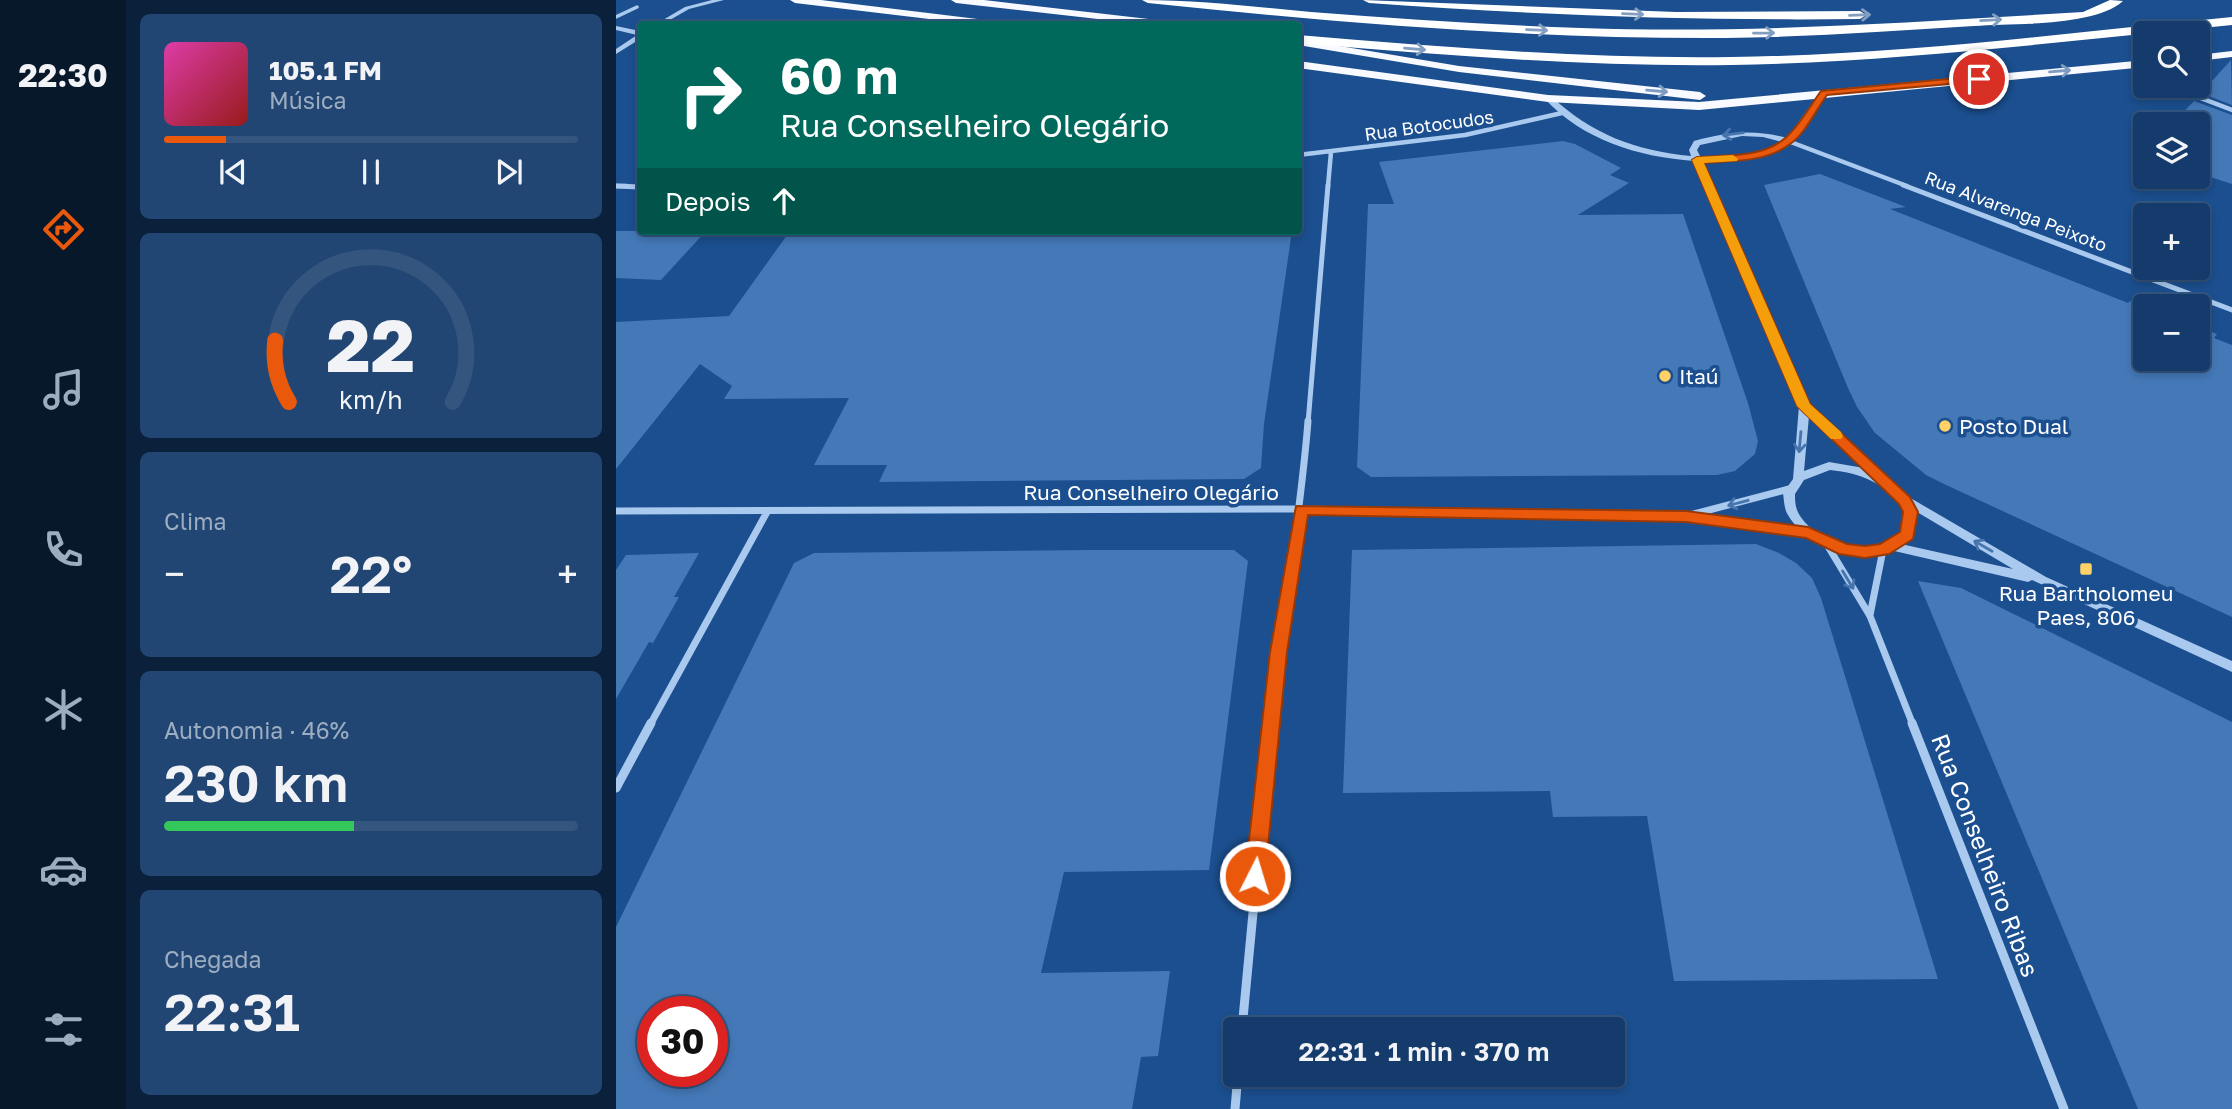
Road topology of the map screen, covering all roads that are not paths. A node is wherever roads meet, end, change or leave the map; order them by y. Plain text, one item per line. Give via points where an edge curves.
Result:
1 (721, 0) edge
2 (795, 0) edge
3 (956, 0) edge
4 (1148, 0) edge
5 (1369, 0) edge
6 (2131, 0) edge
7 (2117, 1) edge
8 (1176, 3) junction
9 (637, 7) dead end
10 (1902, 14) dead end
11 (1876, 15) dead end
12 (616, 17) edge
13 (664, 21) edge
14 (969, 21) edge
15 (1140, 21) edge
16 (1285, 21) edge
17 (2232, 21) edge
18 (1302, 22) edge
19 (616, 28) edge
20 (637, 34) edge
21 (637, 37) edge
22 (1302, 40) edge
23 (1302, 41) edge
24 (1954, 47) junction
25 (616, 52) edge
26 (2232, 54) edge
27 (2210, 57) edge
28 (1302, 65) edge
29 (2133, 65) edge
30 (1824, 93) junction
31 (1548, 97) junction
32 (2200, 98) edge
33 (1748, 100) junction
34 (2232, 110) edge
35 (1562, 113) junction
36 (1788, 141) junction
37 (1331, 152) junction
38 (1302, 155) edge
39 (1697, 160) junction
40 (616, 186) edge
41 (637, 187) edge
42 (2232, 310) edge
43 (1804, 406) junction
44 (1798, 478) junction
45 (1887, 483) junction
46 (1789, 489) junction
47 (1905, 500) junction
48 (1301, 509) junction
49 (616, 511) edge
50 (767, 512) junction
51 (1686, 516) junction
52 (1808, 533) junction
53 (1826, 543) junction
54 (1888, 548) junction
55 (2042, 580) junction
56 (1870, 616) junction
57 (2232, 667) edge
58 (616, 788) edge
59 (1243, 1017) edge
60 (1237, 1087) edge
61 (1235, 1109) edge
62 (2063, 1109) edge

1 - 13 street via 687,8
2 - 14 highway
3 - 15 highway
4 - 8 highway
5 -> 11 highway via 1678,15
6 - 7 highway
8 -> 7 highway via 1479,27 1725,34 2085,15
7 - 10 highway
8 - 16 highway via 1224,16
9 - 12 lane
17 - 24 highway
18 - 24 highway via 1556,43
19 - 20 street
21 - 25 street
22 -> 24 highway via 1619,61 1770,60
23 -> 33 highway via 1523,78
26 - 27 highway
28 - 31 highway
30 -> 29 highway
30 - 33 highway
30 - 36 street
31 - 33 highway via 1633,106
31 - 35 street
32 - 34 street
35 - 37 street, Rua Botocudos via 1508,128
35 - 39 street via 1622,143
36 - 39 street via 1745,157
36 -> 39 street via 1753,133 1722,135 1697,144 1693,150
36 - 42 street, Rua Alvarenga Peixoto
37 - 38 street, Rua Botocudos
37 - 48 street
39 - 43 street
40 - 41 street
43 -> 44 street
43 - 45 street
44 - 45 street via 1829,466 1849,467
44 - 46 street
45 - 47 street
46 -> 51 street, Rua Conselheiro Olegário
46 - 52 street via 1791,512
47 - 54 street via 1911,524 1907,535
55 -> 47 street
48 - 50 street, Rua Conselheiro Olegário
48 - 51 street, Rua Conselheiro Olegário
48 - 59 street via 1278,652
49 - 50 street, Rua Conselheiro Olegário
50 - 58 street
51 - 52 street, Rua Conselheiro Olegário
52 - 53 street
53 - 54 street via 1845,550
53 -> 56 street, Rua Conselheiro Ribas
54 - 55 street
54 - 56 street
55 - 57 street
56 - 62 street, Rua Conselheiro Ribas
60 - 61 street

